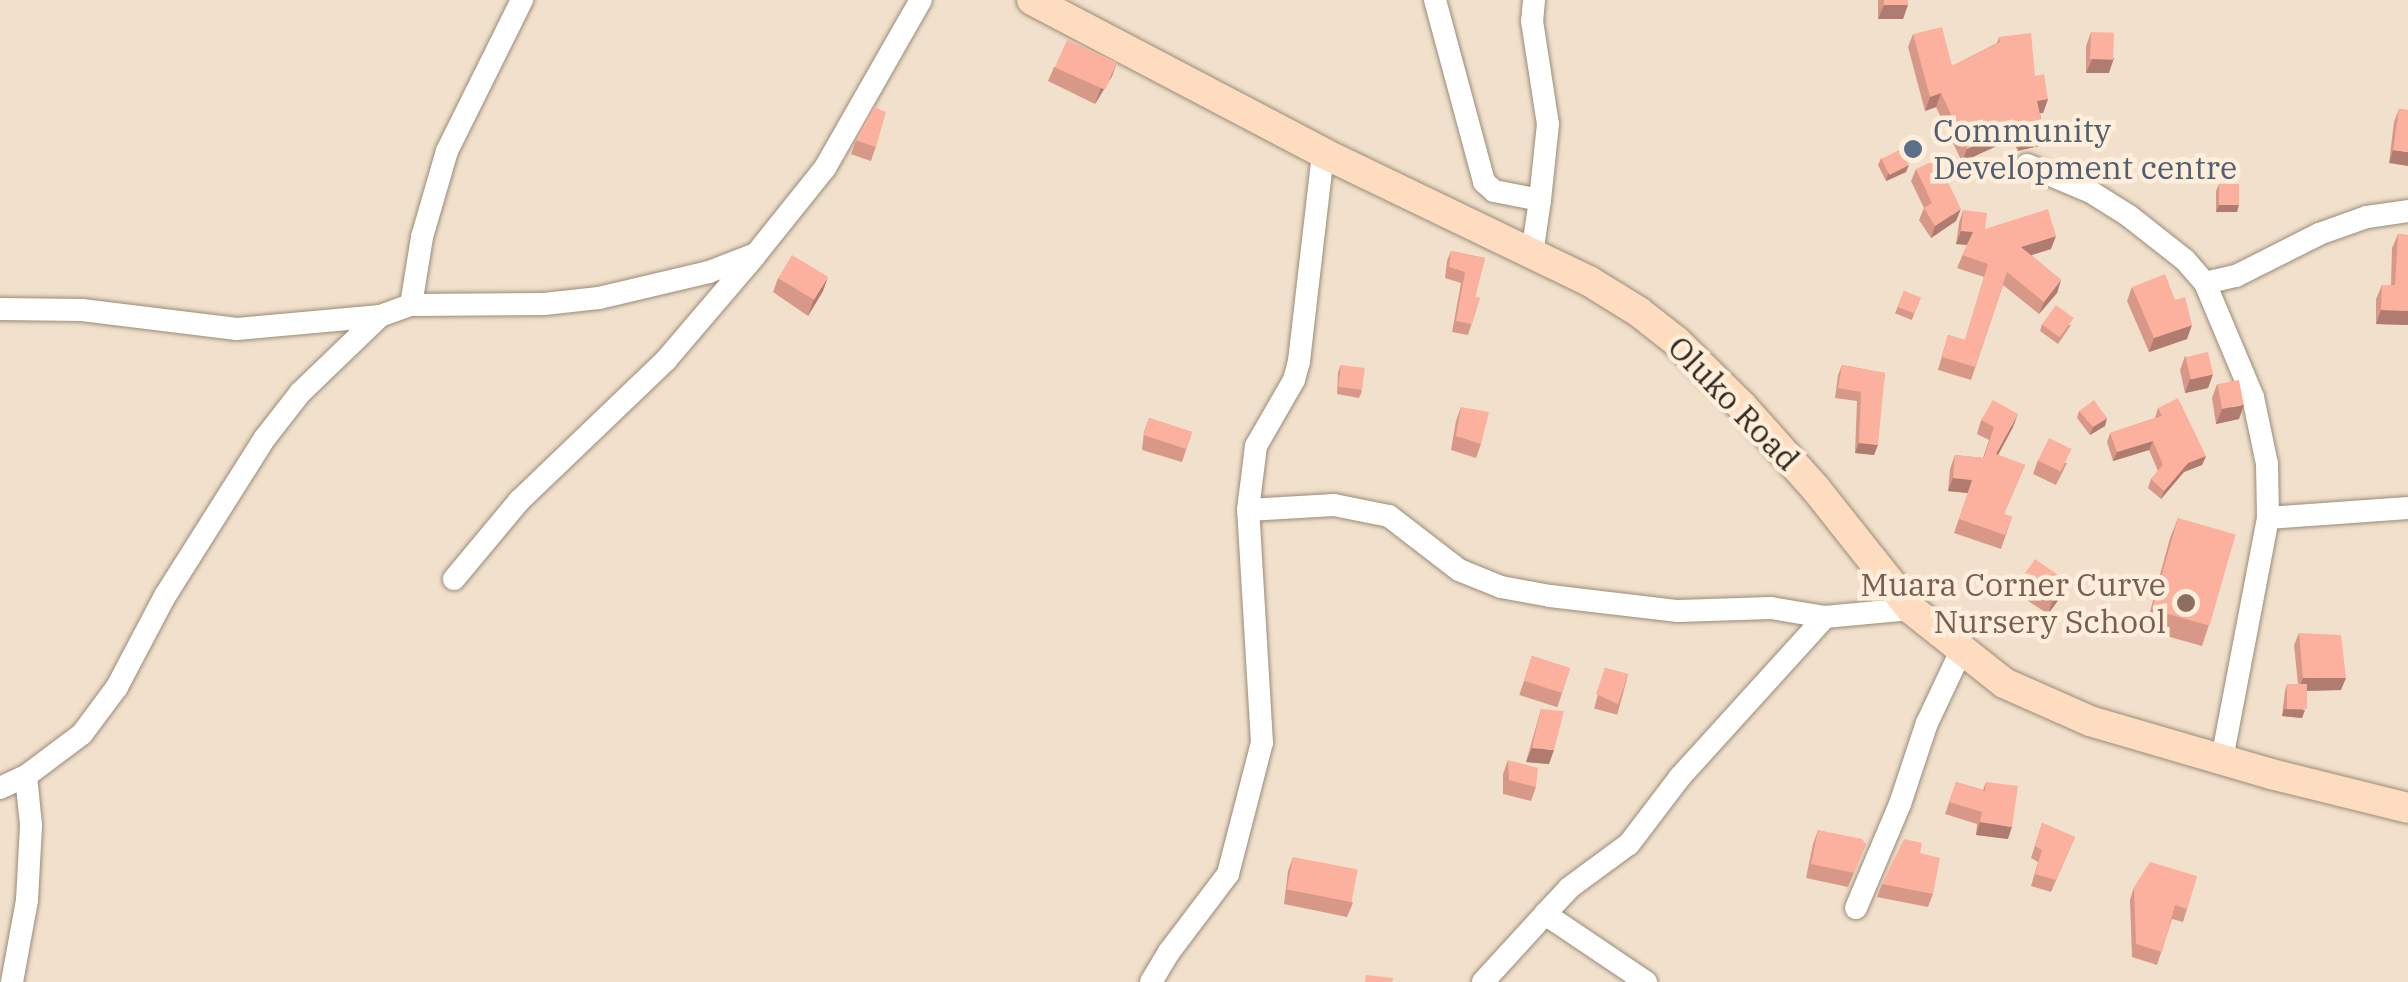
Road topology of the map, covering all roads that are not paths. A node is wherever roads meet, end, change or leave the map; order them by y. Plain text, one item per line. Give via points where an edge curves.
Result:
1 (522, 0) edge
2 (921, 0) edge
3 (1032, 0) edge
4 (1434, 0) edge
5 (1534, 0) edge
6 (1323, 154) junction
7 (2026, 165) dead end
8 (1540, 200) junction
9 (2408, 211) edge
10 (756, 254) junction
11 (1532, 254) junction
12 (2205, 283) junction
13 (411, 305) junction
14 (0, 309) edge
15 (380, 316) junction
16 (2408, 508) edge
17 (1248, 510) junction
18 (2268, 518) junction
19 (454, 579) dead end
20 (1910, 609) junction
21 (1825, 616) junction
22 (1961, 652) junction
23 (2222, 760) junction
24 (26, 776) junction
25 (0, 788) edge
26 (2408, 808) edge
27 (1856, 908) dead end
28 (1544, 914) junction
29 (12, 982) edge
30 (1152, 982) edge
31 (1483, 982) edge
32 (1646, 982) edge

1 - 13 street via 448,151 422,236
2 - 10 street via 825,168
3 - 6 main road, Oluko Road
4 - 8 street via 1484,182 1494,191
5 - 8 street via 1548,124
6 - 11 main road, Oluko Road
6 - 17 street via 1299,361 1256,446
7 - 12 street via 2129,216
8 - 11 street
9 - 12 street via 2319,234 2236,276
10 - 13 street via 600,298
10 - 19 street via 666,360 519,501
11 - 20 main road, Oluko Road via 1589,281 1676,341 1816,488
12 - 18 street via 2252,397 2267,464
13 - 15 street
14 - 15 street via 82,310 237,329
15 - 24 street via 300,393 266,438 82,734
16 - 18 street
17 - 21 street via 1334,506 1389,516 1459,570 1550,596 1678,611 1770,608
17 - 30 street via 1262,742 1228,874
18 - 23 street
20 - 21 street
20 - 22 main road, Oluko Road
21 - 28 street via 1680,777 1629,844
22 - 23 main road, Oluko Road via 2004,683 2090,721
22 - 27 street
23 - 26 main road, Oluko Road
24 - 25 street
24 - 29 street via 26,900
28 - 31 street
28 - 32 street

